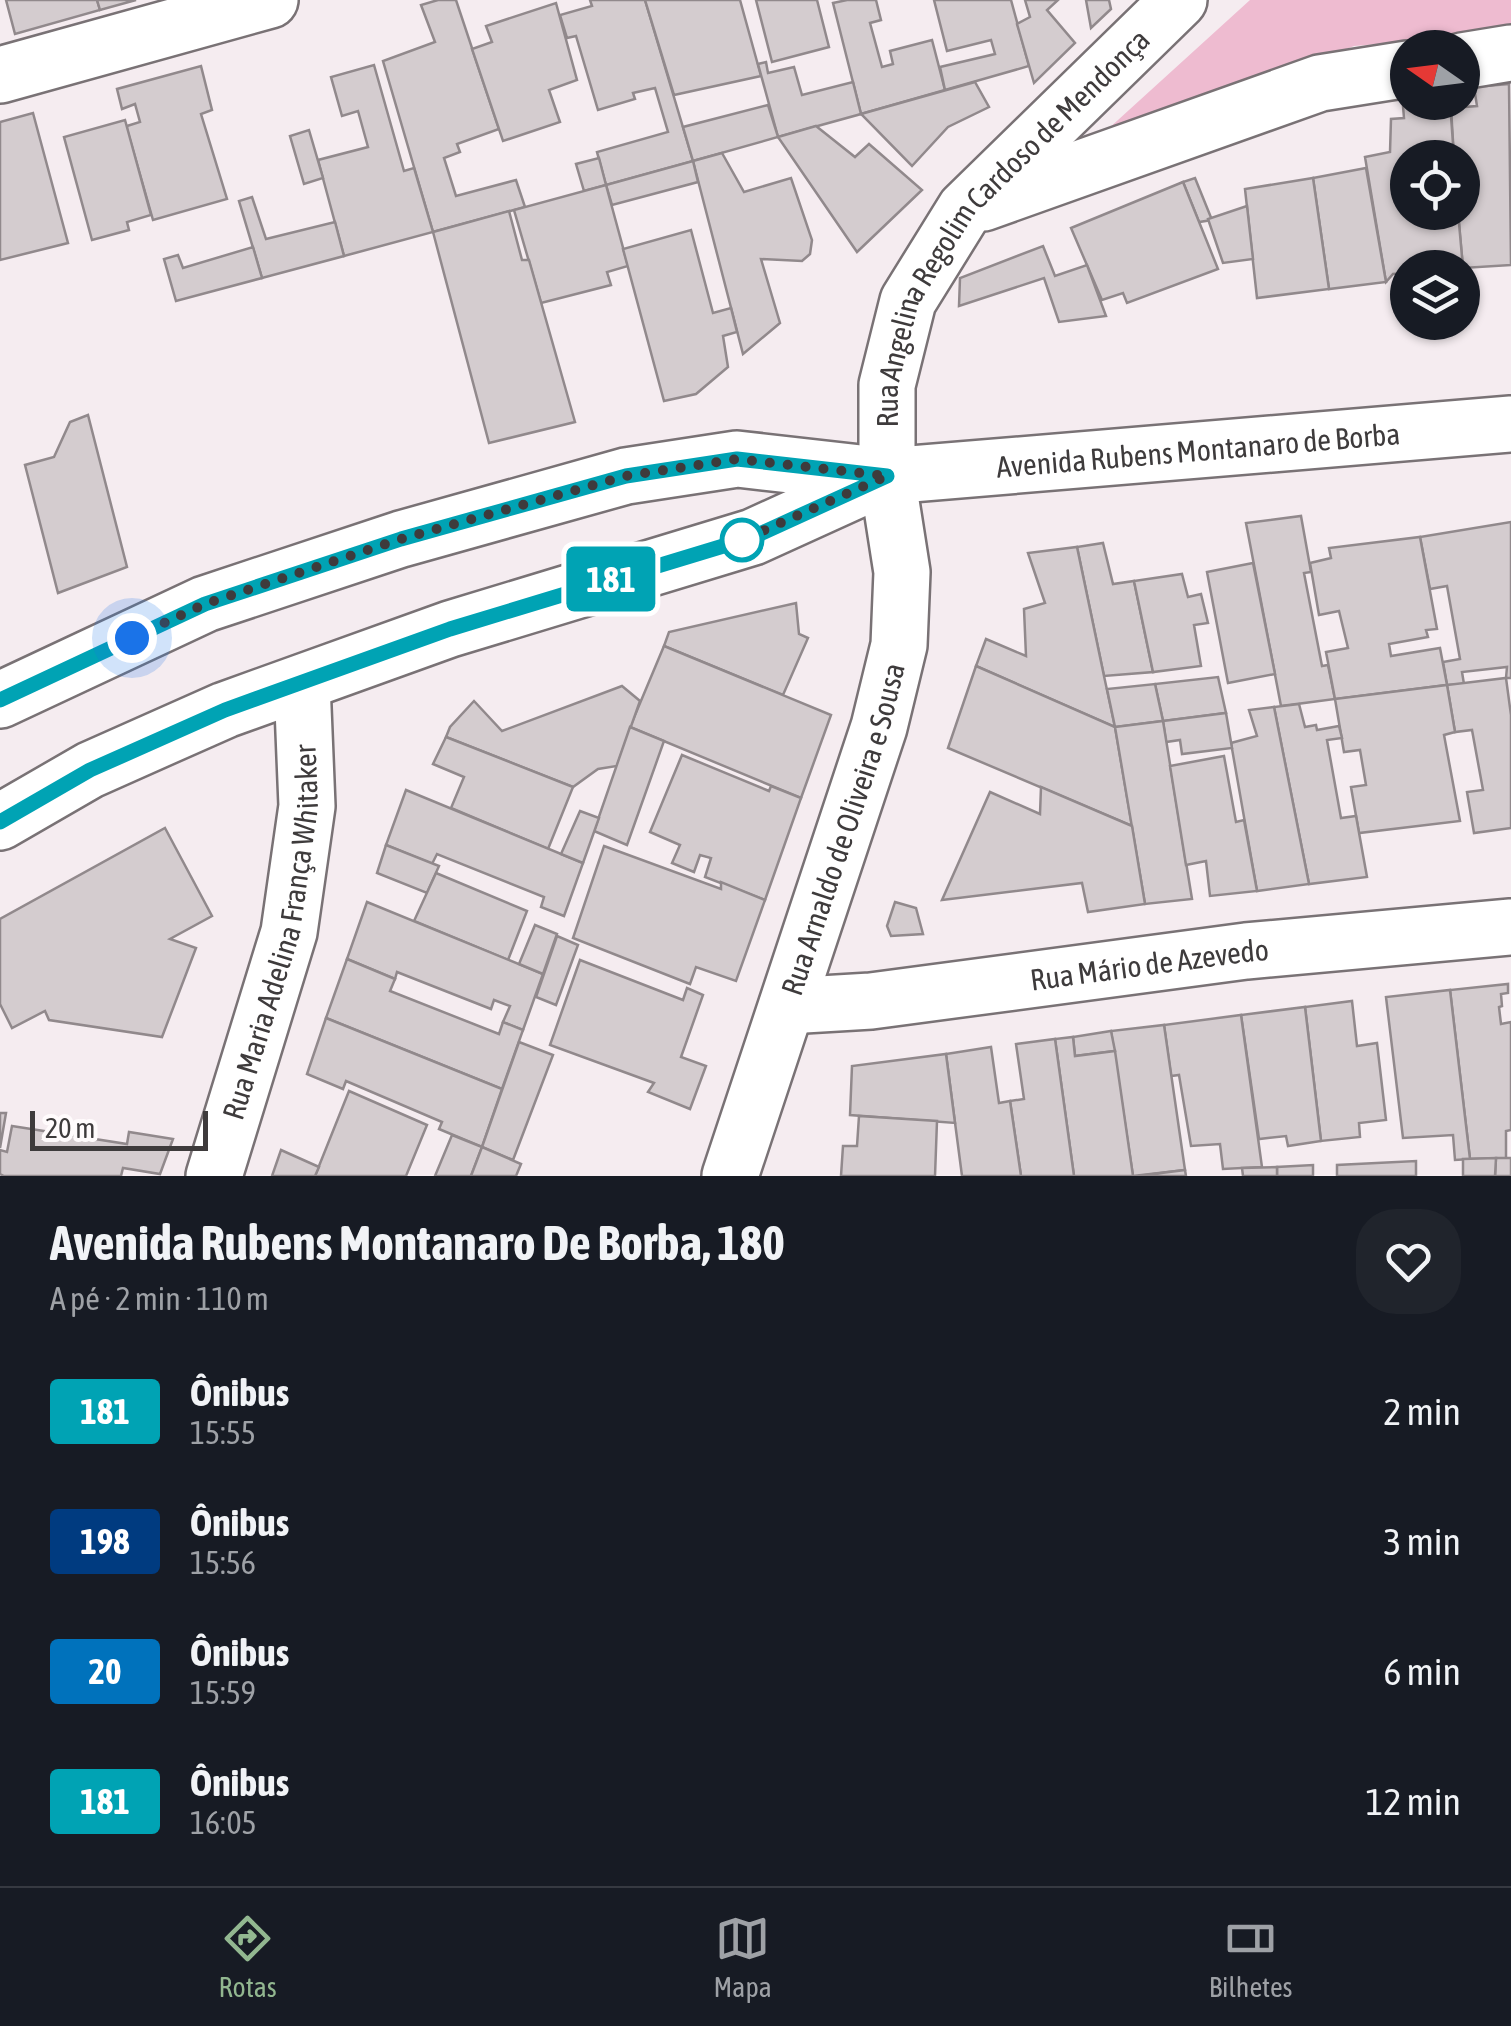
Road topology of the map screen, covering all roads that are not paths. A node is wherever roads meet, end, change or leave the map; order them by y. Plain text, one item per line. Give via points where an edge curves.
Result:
1 (270, 0) edge
2 (1178, 0) edge
3 (1511, 54) edge
4 (1480, 58) edge
5 (1390, 72) edge
6 (0, 74) edge
7 (966, 209) junction
8 (1511, 424) edge
9 (887, 476) junction
10 (302, 683) junction
11 (0, 700) edge
12 (0, 822) edge
13 (1511, 927) edge
14 (787, 1006) junction
15 (214, 1176) edge
16 (730, 1176) edge

1 - 6 street
2 - 7 street, Rua Angelina Regolim Cardoso de Mendonça
3 - 4 street
5 - 7 street via 1320,82
7 - 9 street, Rua Angelina Regolim Cardoso de Mendonça via 908,301 887,385
8 - 9 street, Avenida Rubens Montanaro de Borba
9 - 10 street, Avenida Rubens Montanaro de Borba via 753,537 450,629
9 - 11 street, Avenida Rubens Montanaro de Borba via 737,459 626,476 401,539 205,604
9 - 14 street, Rua Arnaldo de Oliveira e Sousa via 902,572 898,645 879,726
10 - 12 street, Avenida Rubens Montanaro de Borba via 105,763
10 - 15 street, Rua Maria Adelina França Whitaker via 307,806 288,932
13 - 14 street, Rua Mário de Azevedo
14 - 16 street, Rua Arnaldo de Oliveira e Sousa

